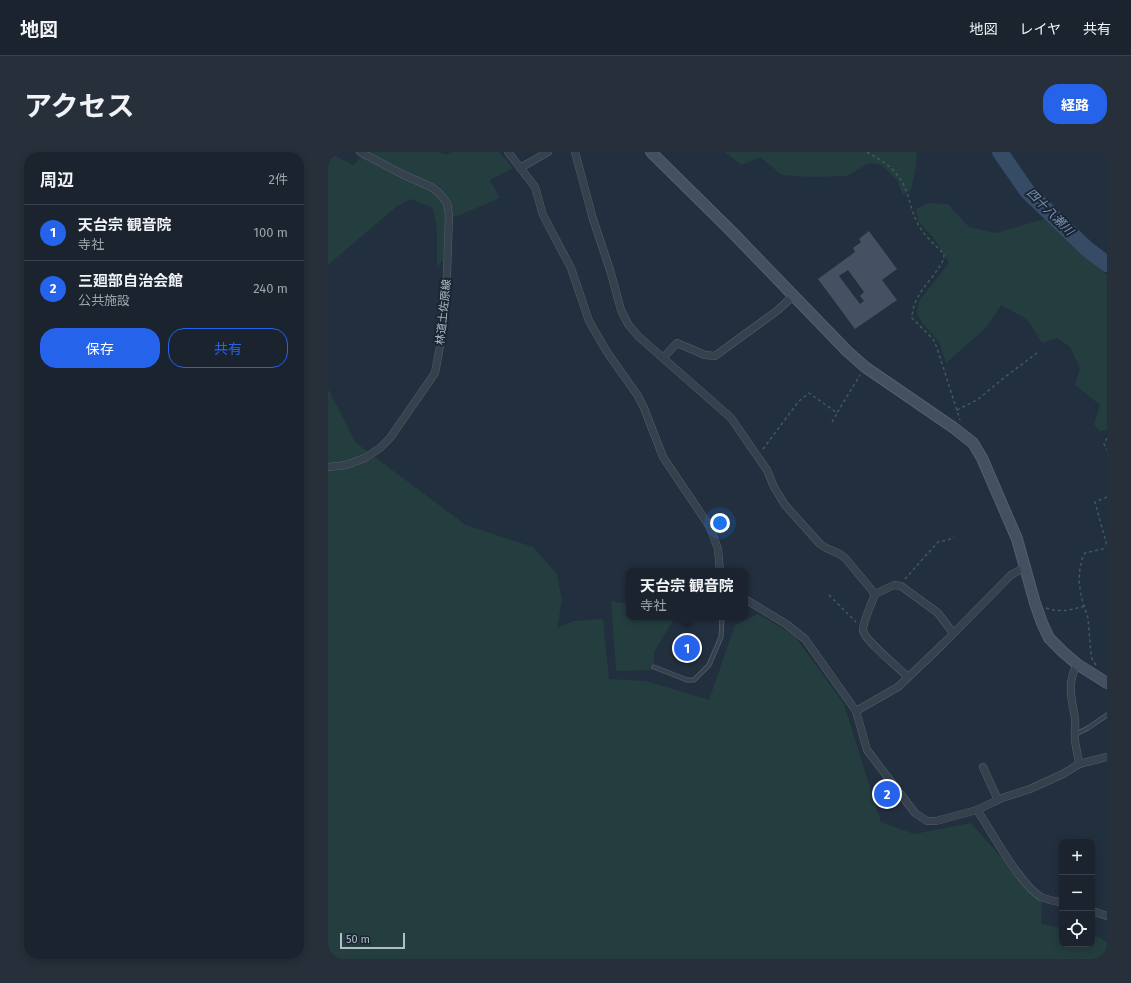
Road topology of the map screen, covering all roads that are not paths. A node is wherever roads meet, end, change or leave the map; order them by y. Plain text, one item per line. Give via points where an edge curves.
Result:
1 (360, 152) edge
2 (508, 152) edge
3 (548, 152) edge
4 (575, 152) edge
5 (651, 152) edge
6 (520, 168) junction
7 (793, 296) junction
8 (663, 358) junction
9 (328, 467) edge
10 (1025, 567) junction
11 (720, 568) edge
12 (875, 594) junction
13 (748, 601) edge
14 (722, 620) edge
15 (953, 633) junction
16 (1077, 664) junction
17 (654, 667) dead end
18 (908, 677) junction
19 (1107, 683) edge
20 (856, 711) junction
21 (1107, 715) edge
22 (1075, 735) junction
23 (1107, 757) edge
24 (1079, 764) junction
25 (983, 767) dead end
26 (998, 800) junction
27 (977, 810) junction
28 (1059, 902) edge
29 (1095, 912) edge
30 (1107, 916) edge

1 - 9 street, 林道土佐原線 via 431,187 447,203 447,274 441,341 433,378 390,438 365,458 346,465
2 - 6 street
3 - 6 street
4 - 8 street via 621,310 638,336
5 - 7 street
6 - 11 street via 535,187 543,215 571,268 589,321 638,396 662,457 710,527 718,550
7 - 8 street via 715,356 705,355 677,343
7 - 10 street via 865,367 973,443 1017,538
8 - 12 street via 731,418 767,470 785,505 820,544 846,559
10 - 15 street via 1011,575
10 - 16 street via 1035,603 1049,638
12 - 15 street via 894,585 902,586 938,613
12 - 18 street via 863,630 872,644
13 - 20 street via 805,639
14 - 17 lane via 721,637 708,665 694,680 687,680
15 - 18 street
16 - 19 street
16 - 22 street via 1070,684
18 - 20 street via 898,687
20 - 27 street via 867,750 915,813 932,822
21 - 22 lane
22 - 24 street
23 - 24 street
24 - 26 street via 1030,789
25 - 26 street
26 - 27 street
27 - 28 street via 1018,874 1042,897
29 - 30 street

